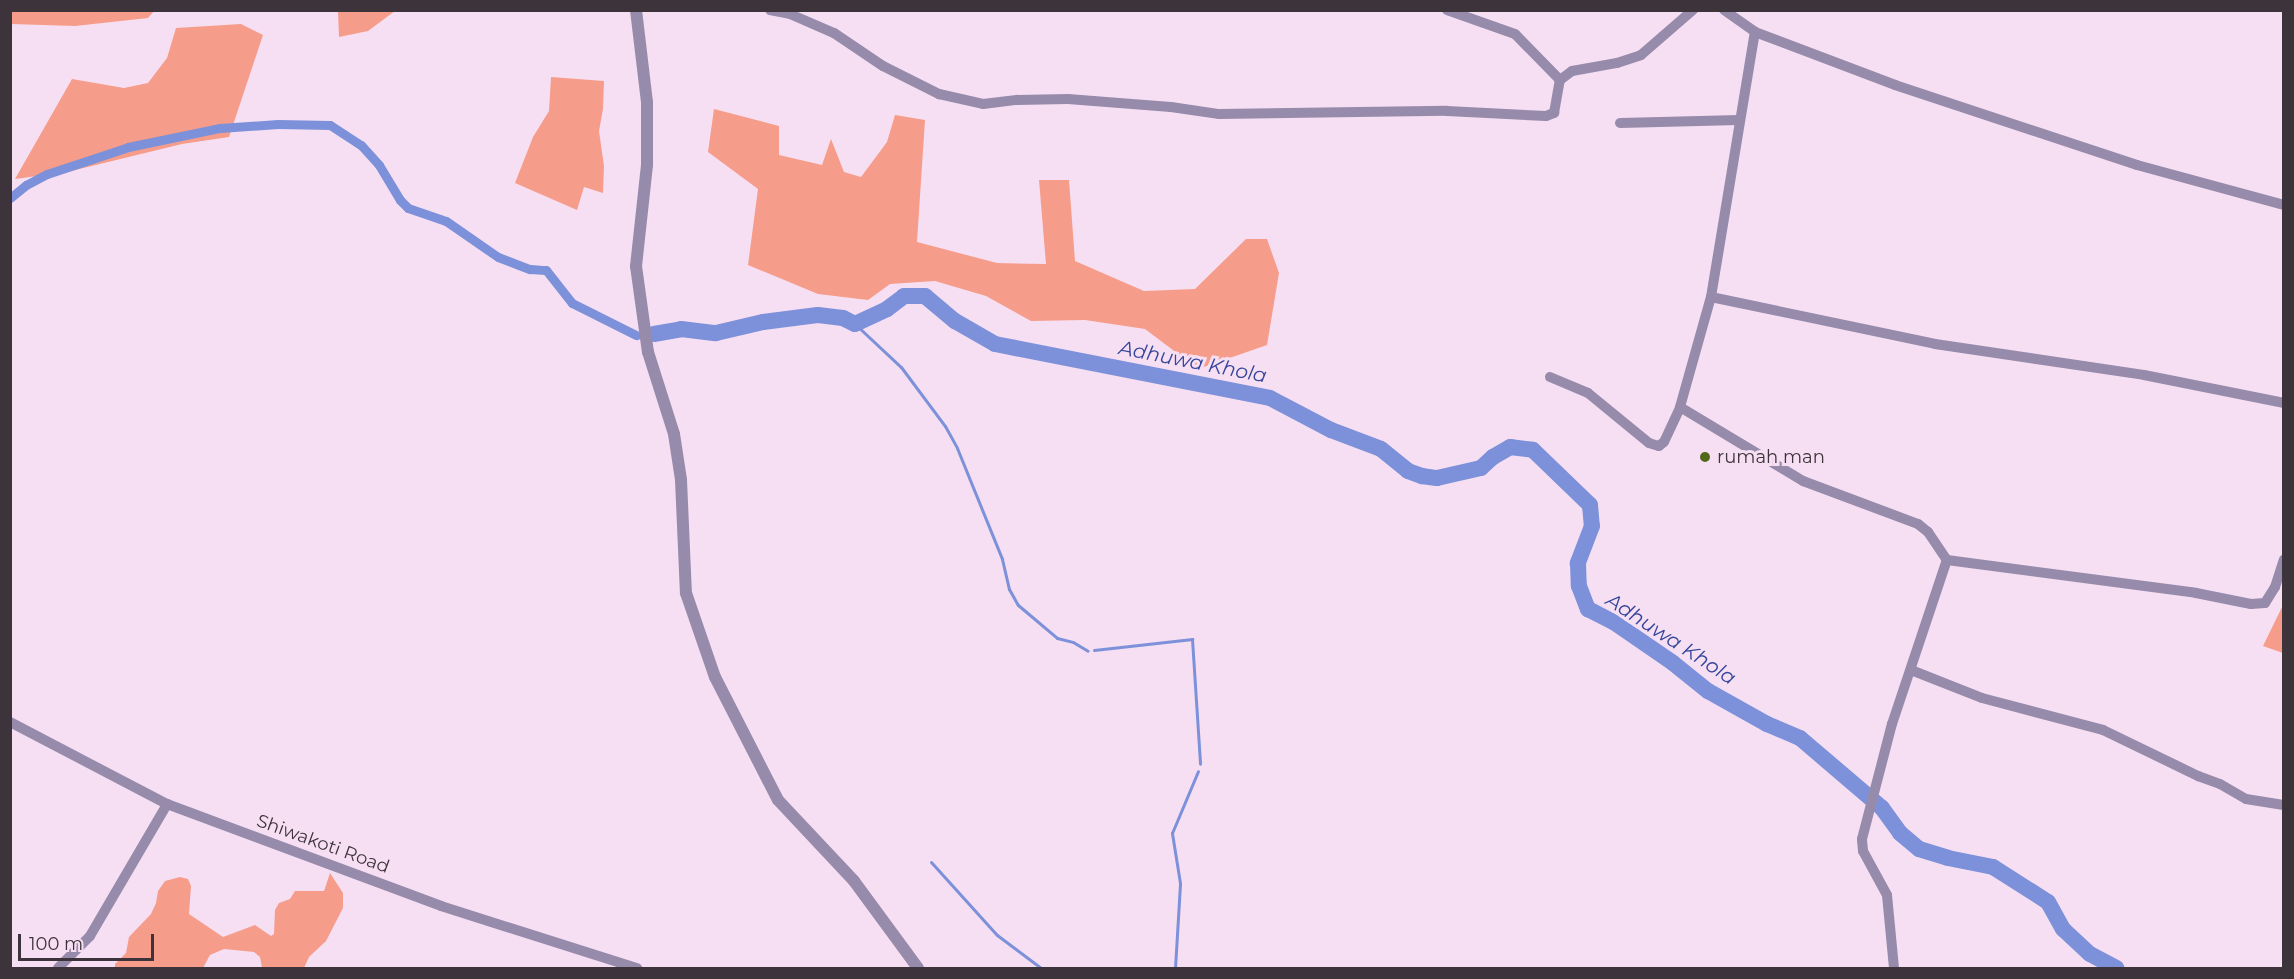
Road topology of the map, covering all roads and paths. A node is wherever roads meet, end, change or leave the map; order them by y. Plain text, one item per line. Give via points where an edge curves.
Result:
1 (636, 10) edge
2 (770, 10) edge
3 (1447, 10) edge
4 (1693, 10) edge
5 (1725, 10) edge
6 (1755, 32) junction
7 (1560, 80) junction
8 (1739, 120) junction
9 (1620, 123) dead end
10 (2283, 205) edge
11 (1711, 297) junction
12 (1550, 377) dead end
13 (2283, 403) edge
14 (1680, 406) junction
15 (2283, 559) edge
16 (1947, 560) junction
17 (1911, 670) junction
18 (10, 722) edge
19 (167, 804) junction
20 (2283, 805) edge
21 (58, 969) edge
22 (637, 969) edge
23 (918, 969) edge
24 (1894, 969) edge

1 - 23 street via 647,102 647,165 636,266 648,352 674,434 681,480 686,593 715,677 778,800 854,882
2 - 7 street via 834,33 883,66 939,94 983,104 1068,99 1219,114 1447,111 1546,116 1554,113
3 - 7 street via 1515,34
4 - 7 street via 1641,55 1580,69
5 - 6 street
6 - 8 street
6 - 10 street via 1895,85 2138,165
8 - 9 street
8 - 11 street
11 - 13 street via 1935,344 2144,375
11 - 14 street
12 - 14 street via 1588,393 1659,446
14 - 16 street via 1803,481 1918,524
15 - 16 street via 2275,588 2265,603 2251,604 2196,593
16 - 17 street
17 - 20 street via 1982,698 2103,730 2246,800
17 - 24 street via 1892,724 1862,839 1863,851 1887,895
18 - 19 street, Shiwakoti Road
19 - 21 street via 90,936
19 - 22 street, Shiwakoti Road via 441,906

